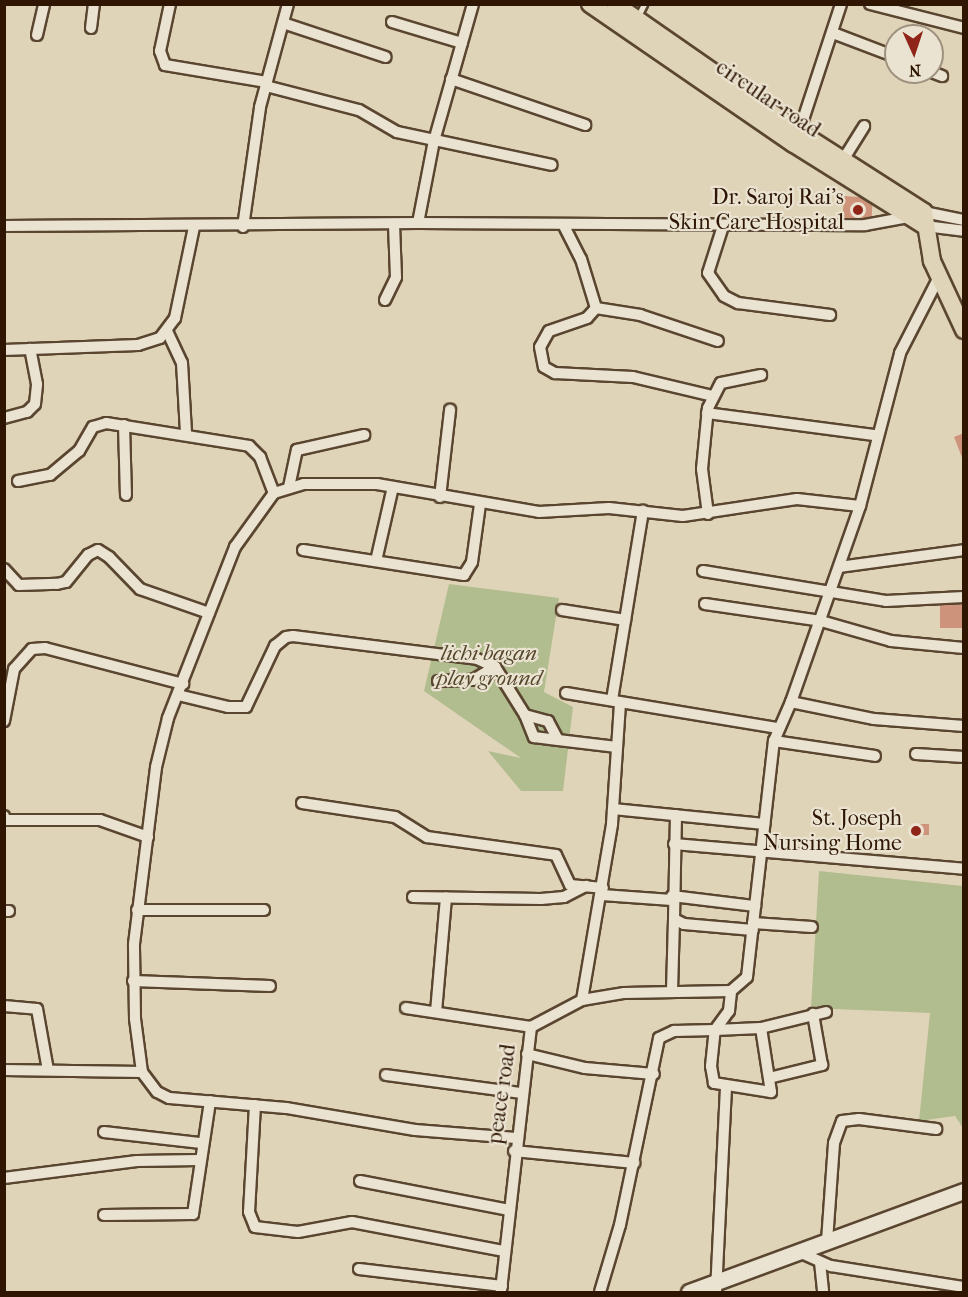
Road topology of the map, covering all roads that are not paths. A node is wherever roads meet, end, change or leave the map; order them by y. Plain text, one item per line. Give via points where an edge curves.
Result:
1 (44, 4) edge
2 (94, 4) edge
3 (170, 4) edge
4 (288, 4) edge
5 (473, 4) edge
6 (590, 4) edge
7 (615, 4) edge
8 (841, 4) edge
9 (870, 4) edge
10 (640, 12) edge
11 (392, 22) dead end
12 (283, 23) junction
13 (91, 28) dead end
14 (963, 28) edge
15 (833, 33) junction
16 (37, 35) dead end
17 (462, 43) junction
18 (884, 52) edge
19 (386, 57) dead end
20 (451, 79) junction
21 (266, 84) junction
22 (585, 125) dead end
23 (864, 126) dead end
24 (799, 132) junction
25 (434, 141) junction
26 (843, 160) junction
27 (552, 165) dead end
28 (919, 218) junction
29 (963, 220) edge
30 (418, 223) junction
31 (394, 224) junction
32 (564, 224) junction
33 (4, 226) edge
34 (243, 226) junction
35 (723, 226) junction
36 (194, 227) junction
37 (963, 231) edge
38 (939, 277) junction
39 (385, 300) dead end
40 (596, 308) junction
41 (830, 315) dead end
42 (963, 330) edge
43 (167, 331) junction
44 (718, 341) dead end
45 (30, 349) junction
46 (4, 350) edge
47 (760, 375) dead end
48 (713, 396) junction
49 (450, 410) dead end
50 (707, 413) junction
51 (4, 418) edge
52 (124, 425) junction
53 (186, 433) junction
54 (363, 435) dead end
55 (875, 435) junction
56 (18, 481) dead end
57 (289, 487) junction
58 (393, 487) junction
59 (274, 492) junction
60 (126, 495) dead end
61 (440, 497) junction
62 (480, 504) junction
63 (860, 506) junction
64 (643, 511) junction
65 (708, 514) junction
66 (303, 550) dead end
67 (963, 550) edge
68 (376, 561) junction
69 (839, 567) junction
70 (4, 569) edge
71 (703, 571) dead end
72 (832, 590) junction
73 (963, 597) edge
74 (705, 604) dead end
75 (562, 610) dead end
76 (209, 614) junction
77 (625, 620) junction
78 (821, 621) junction
79 (963, 648) edge
80 (495, 667) junction
81 (438, 681) dead end
82 (183, 684) junction
83 (566, 693) dead end
84 (178, 695) junction
85 (616, 701) junction
86 (791, 702) junction
87 (525, 714) junction
88 (4, 721) edge
89 (963, 726) edge
90 (778, 729) junction
91 (558, 740) junction
92 (774, 741) junction
93 (617, 747) junction
94 (916, 754) dead end
95 (875, 756) dead end
96 (963, 757) edge
97 (302, 803) dead end
98 (613, 809) junction
99 (676, 815) junction
100 (5, 819) edge
101 (764, 824) junction
102 (148, 837) junction
103 (674, 843) junction
104 (761, 852) junction
105 (963, 869) edge
106 (586, 886) junction
107 (602, 892) junction
108 (412, 897) dead end
109 (446, 897) junction
110 (672, 898) junction
111 (755, 906) junction
112 (137, 910) junction
113 (264, 910) dead end
114 (674, 919) junction
115 (753, 926) junction
116 (812, 927) dead end
117 (133, 981) junction
118 (270, 986) dead end
119 (672, 991) junction
120 (731, 991) junction
121 (582, 1000) junction
122 (4, 1006) edge
123 (406, 1008) dead end
124 (436, 1012) junction
125 (826, 1012) dead end
126 (813, 1014) junction
127 (531, 1027) junction
128 (761, 1028) junction
129 (715, 1030) junction
130 (527, 1054) junction
131 (4, 1070) edge
132 (48, 1070) junction
133 (142, 1072) junction
134 (654, 1074) junction
135 (386, 1075) dead end
136 (769, 1078) junction
137 (726, 1088) junction
138 (521, 1093) junction
139 (210, 1101) junction
140 (255, 1105) junction
141 (936, 1129) dead end
142 (104, 1132) dead end
143 (516, 1138) junction
144 (201, 1143) junction
145 (514, 1151) junction
146 (199, 1160) junction
147 (634, 1164) junction
148 (4, 1178) edge
149 (360, 1181) dead end
150 (963, 1191) edge
151 (509, 1210) junction
152 (104, 1215) dead end
153 (827, 1241) junction
154 (504, 1251) junction
155 (799, 1252) junction
156 (820, 1262) junction
157 (359, 1269) dead end
158 (718, 1287) edge
159 (963, 1287) edge
160 (502, 1289) edge
161 (600, 1293) edge
162 (689, 1293) edge
163 (823, 1293) edge

1 - 16 street
2 - 13 street
3 - 21 street via 160,51 165,65
4 - 12 street
5 - 17 street
6 - 28 main road, circular road
7 - 10 main road, circular road
8 - 15 street
9 - 14 street
10 - 24 main road, circular road
11 - 17 street
12 - 19 street
12 - 21 street
15 - 18 street
15 - 24 street
17 - 20 street
20 - 22 street
20 - 25 street
21 - 25 street via 359,110 387,128
21 - 34 street
23 - 26 street
24 - 26 main road, circular road
25 - 27 street
25 - 30 street
26 - 28 main road, circular road
28 - 29 street
28 - 35 street via 865,225
28 - 37 street
28 - 38 main road
30 - 31 street
30 - 32 street
31 - 34 street
31 - 39 street via 396,277
32 - 35 street
32 - 40 street via 581,260
33 - 36 street
34 - 36 street
35 - 41 street via 708,273 724,296 738,303
36 - 43 street via 180,299
38 - 42 main road
38 - 55 street via 904,343
40 - 44 street via 640,315
40 - 48 street via 587,318 558,327 543,338 540,354 548,371 633,377
43 - 45 street via 160,338 138,345
43 - 53 street via 182,363
45 - 46 street
45 - 51 street via 35,404 27,412
47 - 48 street via 721,382
48 - 50 street
49 - 61 street
50 - 55 street
50 - 65 street via 702,469
52 - 53 street
52 - 56 street via 93,427 79,451 50,475
52 - 60 street
53 - 59 street via 249,446 260,457
54 - 57 street via 297,450
55 - 63 street
57 - 58 street via 339,483
57 - 59 street
58 - 61 street
58 - 68 street
59 - 76 street via 235,547
61 - 62 street
62 - 64 street via 539,512 609,508
62 - 68 street via 468,573 456,575
63 - 65 street via 797,499 736,506
63 - 69 street
64 - 65 street via 682,516
64 - 77 street
66 - 68 street
67 - 69 street
69 - 72 street
70 - 76 street via 19,585 57,584 66,582 98,550 140,590
71 - 72 street
72 - 73 street via 886,601
72 - 78 street
74 - 78 street
75 - 77 street
76 - 82 street
77 - 85 street
78 - 79 street via 891,641
78 - 86 street
80 - 81 street via 473,680
80 - 84 street via 477,659 286,637 275,646 246,707 228,707
80 - 87 street
82 - 84 street
82 - 88 street via 45,648 32,649 14,669
83 - 85 street
84 - 102 street via 156,767
85 - 90 street
85 - 93 street
86 - 89 street via 874,719
86 - 90 street
87 - 91 street via 549,722
87 - 91 street via 534,737
90 - 92 street
91 - 93 street
92 - 95 street
92 - 101 street
93 - 98 street
94 - 96 street
97 - 106 street via 395,817 427,837 556,855 570,885
98 - 99 street
98 - 107 street
99 - 101 street
99 - 103 street
100 - 102 street via 100,820
101 - 104 street
102 - 112 street
103 - 104 street
103 - 110 street
104 - 105 street via 782,850
104 - 111 street
106 - 107 street
106 - 109 street via 564,897 541,899
107 - 110 street
107 - 121 street
108 - 109 street
109 - 124 street
110 - 111 street
110 - 114 street
111 - 115 street
112 - 113 street
112 - 117 street
114 - 115 street via 684,924
114 - 119 street
115 - 116 street
115 - 120 street via 747,977
117 - 118 street
117 - 133 street
119 - 120 street
119 - 121 street
120 - 129 street via 729,1011
121 - 127 street
122 - 132 street via 37,1009
123 - 124 street, peace road
124 - 127 street, peace road
125 - 126 street
126 - 128 street
126 - 136 street via 822,1065
127 - 130 street, peace road
128 - 129 street
128 - 136 street
129 - 134 street via 674,1031 659,1038
129 - 137 street via 711,1078
130 - 134 street via 585,1068
130 - 138 street, peace road
131 - 132 street
132 - 133 street
133 - 139 street via 157,1092 169,1098
134 - 147 street
135 - 138 street
136 - 137 street via 771,1092
137 - 158 street
138 - 143 street, peace road
139 - 140 street
139 - 144 street
140 - 143 street via 415,1130
140 - 154 street via 249,1212 255,1227 298,1232 352,1221
141 - 153 street via 859,1119 842,1121 834,1143
142 - 144 street
143 - 145 street, peace road
144 - 146 street
145 - 147 street
145 - 151 street, peace road
146 - 148 street via 137,1161
146 - 152 street via 193,1214
147 - 161 street
149 - 151 street
150 - 153 main road
151 - 154 street, peace road
153 - 155 main road
154 - 160 street, peace road
155 - 156 street
155 - 158 main road
156 - 159 street
156 - 163 street
157 - 160 street
158 - 162 main road

